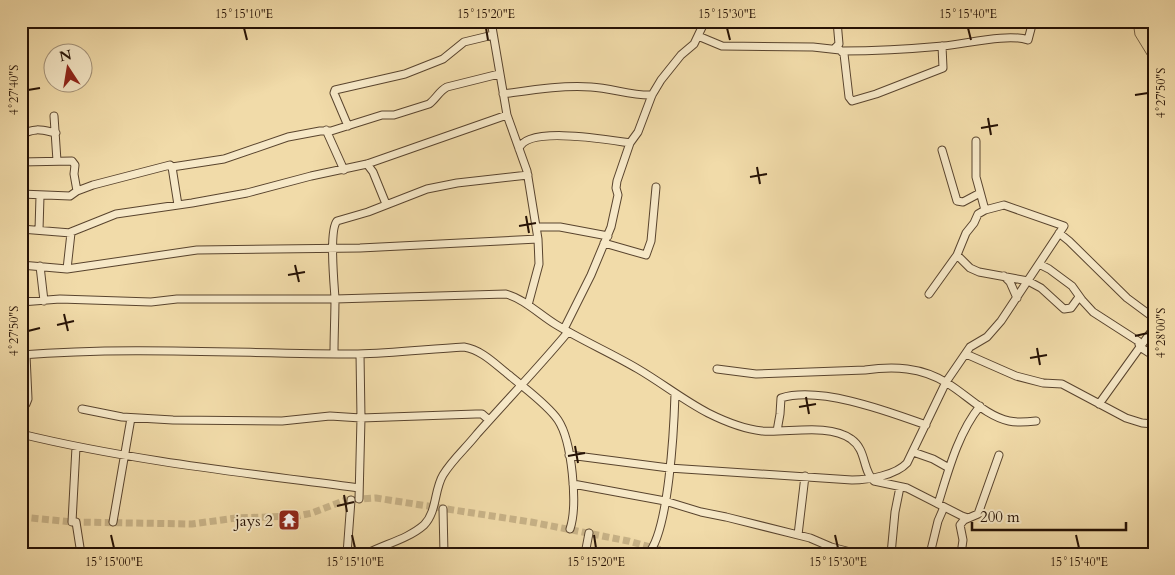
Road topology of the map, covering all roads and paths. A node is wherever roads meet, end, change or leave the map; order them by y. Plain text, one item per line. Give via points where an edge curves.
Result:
1 (491, 21) edge
2 (705, 21) edge
3 (837, 21) edge
4 (1033, 21) edge
5 (493, 36) junction
6 (698, 36) junction
7 (942, 46) junction
8 (835, 48) junction
9 (842, 51) junction
10 (499, 74) junction
11 (503, 94) junction
12 (652, 95) junction
13 (507, 115) junction
14 (54, 116) dead end
15 (348, 126) junction
16 (326, 130) junction
17 (56, 133) junction
18 (21, 135) edge
19 (976, 141) dead end
20 (630, 143) junction
21 (519, 150) junction
22 (942, 150) dead end
23 (57, 161) junction
24 (21, 162) edge
25 (367, 164) junction
26 (172, 167) junction
27 (344, 170) junction
28 (528, 175) junction
29 (656, 187) dead end
30 (77, 191) junction
31 (980, 193) junction
32 (21, 194) edge
33 (40, 196) junction
34 (386, 204) junction
35 (178, 205) junction
36 (985, 210) junction
37 (537, 226) junction
38 (21, 229) edge
39 (39, 230) junction
40 (71, 232) junction
41 (1059, 233) junction
42 (538, 239) junction
43 (606, 240) junction
44 (333, 248) junction
45 (957, 255) junction
46 (1039, 264) junction
47 (21, 265) edge
48 (40, 266) junction
49 (67, 269) junction
50 (1003, 276) junction
51 (1028, 281) junction
52 (928, 294) dead end
53 (1079, 297) junction
54 (1016, 298) junction
55 (335, 299) junction
56 (44, 301) junction
57 (21, 302) edge
58 (528, 305) junction
59 (1154, 318) edge
60 (1154, 328) edge
61 (566, 330) junction
62 (1140, 347) junction
63 (334, 353) junction
64 (360, 354) junction
65 (966, 354) junction
66 (24, 355) edge
67 (1154, 356) edge
68 (717, 369) dead end
69 (946, 382) junction
70 (522, 386) junction
71 (675, 394) junction
72 (1099, 404) junction
73 (980, 406) junction
74 (21, 407) edge
75 (82, 409) dead end
76 (131, 418) junction
77 (361, 418) junction
78 (489, 420) junction
79 (1036, 421) dead end
80 (1154, 424) edge
81 (926, 425) junction
82 (776, 431) junction
83 (21, 434) edge
84 (76, 447) junction
85 (913, 452) junction
86 (124, 454) junction
87 (569, 455) junction
88 (999, 455) dead end
89 (669, 468) junction
90 (949, 468) junction
91 (805, 476) junction
92 (870, 478) junction
93 (572, 484) junction
94 (900, 487) junction
95 (359, 488) junction
96 (665, 501) junction
97 (941, 506) junction
98 (443, 509) dead end
99 (968, 518) junction
100 (113, 522) dead end
101 (570, 529) dead end
102 (588, 533) dead end
103 (798, 535) junction
104 (81, 554) edge
105 (347, 554) edge
106 (366, 554) edge
107 (444, 554) edge
108 (585, 554) edge
109 (648, 554) edge
110 (858, 554) edge
111 (891, 554) edge
112 (930, 554) edge
113 (961, 554) edge

1 - 5 street
2 - 6 street
3 - 8 street via 839,44
4 - 7 street via 1028,40 1008,38
5 - 10 street
5 - 15 street via 464,42 443,59 405,74 335,90
6 - 8 street via 722,46
6 - 12 street
7 - 9 street
7 - 9 street via 941,70 852,101
8 - 9 street
10 - 11 street
10 - 15 street via 447,87 434,101 424,105
11 - 12 street via 577,86
11 - 13 street
12 - 20 street via 638,132
13 - 21 street
13 - 25 street
14 - 17 street
15 - 16 street
16 - 26 street via 288,137 224,159
16 - 27 street
17 - 18 street via 33,130
17 - 23 street
19 - 31 street via 976,177
20 - 21 street via 551,136 527,139 520,144
20 - 43 street via 616,188 618,195
21 - 28 street
22 - 31 street via 957,201 963,202
23 - 24 street
23 - 30 street via 74,162
25 - 27 street
25 - 34 street
26 - 30 street via 148,170
26 - 35 street
27 - 35 street
28 - 34 street via 440,186
28 - 37 street
29 - 43 street via 651,241 646,255
30 - 33 street via 70,196
31 - 36 street
32 - 33 street
33 - 39 street
34 - 44 street via 337,220
35 - 40 street via 116,214
36 - 41 street via 1001,205 1016,208 1064,226
36 - 45 street via 978,214 966,233
37 - 42 street
37 - 43 street via 560,227
38 - 39 street
39 - 40 street
40 - 49 street
41 - 46 street
41 - 59 street via 1127,298
42 - 44 street
42 - 58 street via 540,264
43 - 61 street
44 - 49 street via 197,250
44 - 55 street
45 - 50 street via 974,270
45 - 52 street
46 - 51 street
46 - 53 street via 1068,283
47 - 48 street
48 - 49 street
48 - 56 street
50 - 51 street
50 - 54 street via 1010,282
51 - 53 street via 1064,309 1071,308
51 - 54 street
53 - 62 street via 1093,312 1138,341
54 - 65 street via 992,333 974,344
55 - 56 street
55 - 58 street via 499,293 511,295
55 - 63 street
56 - 57 street
58 - 61 street
60 - 62 street
61 - 70 street
61 - 71 street via 636,368
62 - 67 street
62 - 72 street
63 - 64 street
63 - 66 street via 139,351
64 - 70 street via 469,348 480,352
64 - 77 street
65 - 69 street
65 - 72 street via 1016,376 1062,384
66 - 74 street via 28,399
68 - 69 street via 774,374 900,367
69 - 73 street
69 - 81 street
70 - 78 street
70 - 87 street via 556,418 566,436
71 - 82 street via 728,422 746,428
71 - 89 street
72 - 80 street via 1134,421
73 - 79 street via 1010,421
73 - 90 street
75 - 76 street
76 - 77 street via 269,421 330,416
76 - 86 street
77 - 78 street via 482,414
77 - 95 street
78 - 106 street via 443,475 429,519 424,525
81 - 82 street via 853,402 800,396 781,398
81 - 85 street
82 - 92 street via 826,431 844,435 860,449
83 - 84 street
84 - 86 street
84 - 104 street via 74,522
85 - 90 street
85 - 92 street via 904,467
86 - 95 street via 230,472
86 - 100 street
87 - 89 street
87 - 93 street
88 - 99 street via 978,514
89 - 91 street
89 - 96 street
90 - 97 street
91 - 92 street via 852,480
91 - 103 street
92 - 94 street
93 - 96 street
93 - 101 street via 574,503
94 - 97 street
94 - 111 street
95 - 105 street
96 - 103 street
96 - 109 street via 660,530
97 - 99 street
97 - 112 street
98 - 107 street
99 - 113 street via 960,526
102 - 108 street
103 - 110 street

